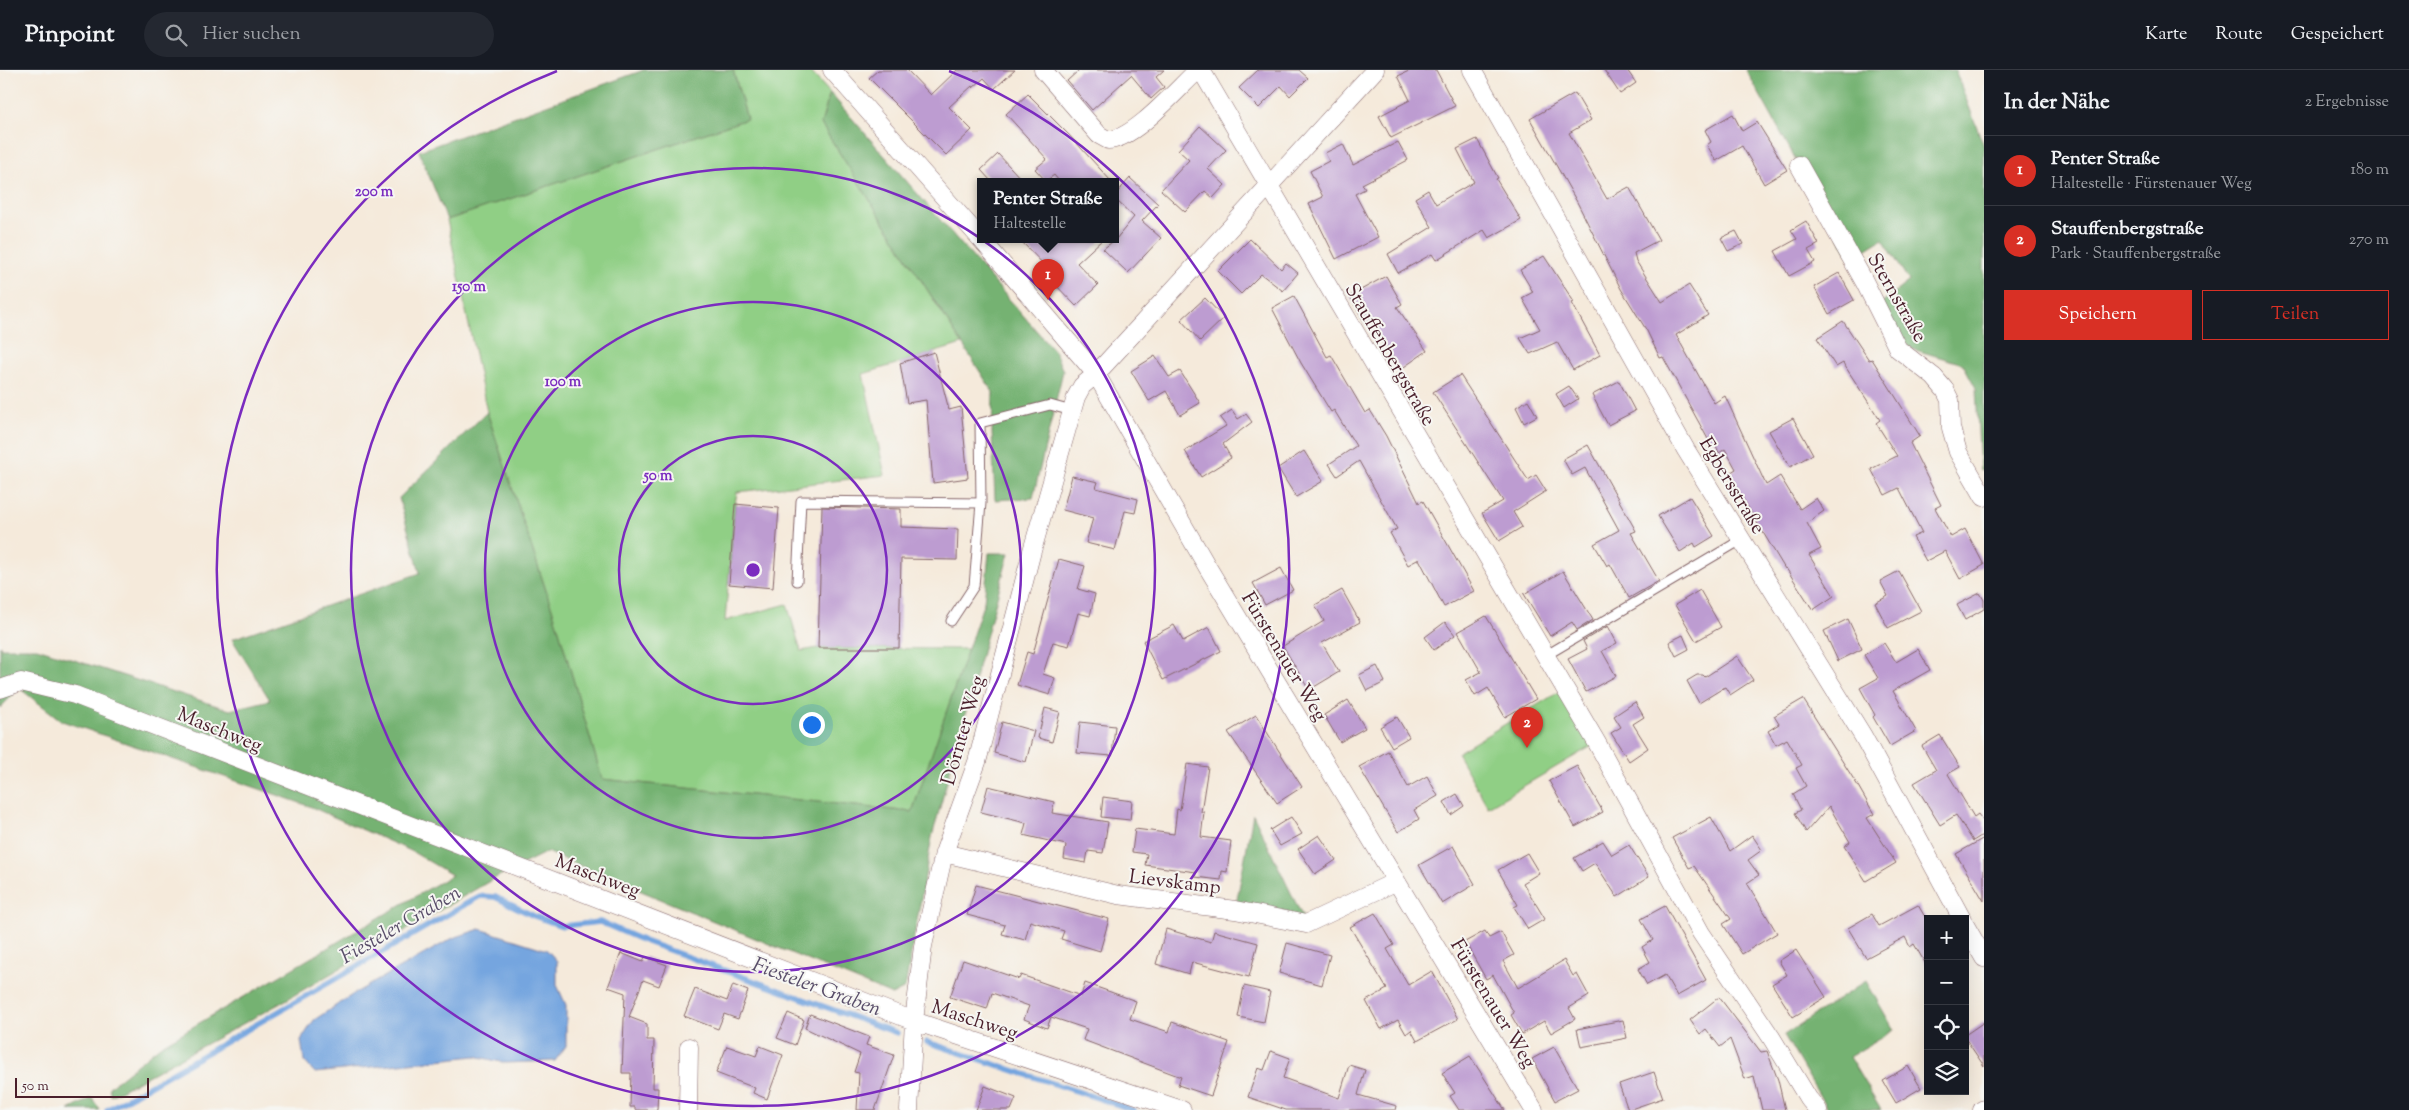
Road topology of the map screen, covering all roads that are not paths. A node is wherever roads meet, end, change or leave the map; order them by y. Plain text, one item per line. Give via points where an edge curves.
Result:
1 (832, 70) edge
2 (1043, 70) edge
3 (1200, 70) edge
4 (1374, 70) edge
5 (1472, 70) edge
6 (1799, 165) dead end
7 (1268, 184) junction
8 (977, 233) edge
9 (985, 243) edge
10 (1096, 374) junction
11 (1072, 411) junction
12 (1984, 497) edge
13 (981, 503) junction
14 (1742, 540) junction
15 (798, 581) dead end
16 (951, 621) dead end
17 (1545, 656) junction
18 (0, 689) edge
19 (944, 853) junction
20 (1395, 882) junction
21 (1960, 915) edge
22 (1969, 932) edge
23 (1984, 958) edge
24 (914, 1021) junction
25 (688, 1047) dead end
26 (688, 1110) edge
27 (909, 1110) edge
28 (1182, 1110) edge
29 (1534, 1110) edge
30 (1818, 1110) edge

1 - 8 street, Fürstenauer Weg
2 - 3 street via 1099,135 1108,140 1120,137 1139,125
3 - 7 street, Stauffenbergstraße
4 - 7 street, Dörnter Weg
5 - 14 street, Egbersstraße via 1686,450
6 - 12 street, Sternstraße via 1898,349 1934,377 1945,390 1950,400 1958,452
7 - 10 street, Dörnter Weg
7 - 17 street, Stauffenbergstraße
9 - 10 street, Fürstenauer Weg
10 - 11 street, Dörnter Weg via 1082,386
10 - 20 street, Fürstenauer Weg
11 - 13 lane via 1050,405 980,423
11 - 19 street, Dörnter Weg via 977,762
13 - 15 lane via 801,501
13 - 16 lane via 974,586
14 - 17 lane
14 - 21 street, Egbersstraße via 1863,736
17 - 30 street, Stauffenbergstraße via 1597,743 1701,933
18 - 24 street, Maschweg via 21,682 75,695
19 - 20 street, Lievskamp via 1118,895 1235,910 1306,924
19 - 24 street, Dörnter Weg via 923,946
20 - 29 street, Fürstenauer Weg
22 - 23 street
24 - 27 street, Dörnter Weg
24 - 28 street, Maschweg
25 - 26 street

